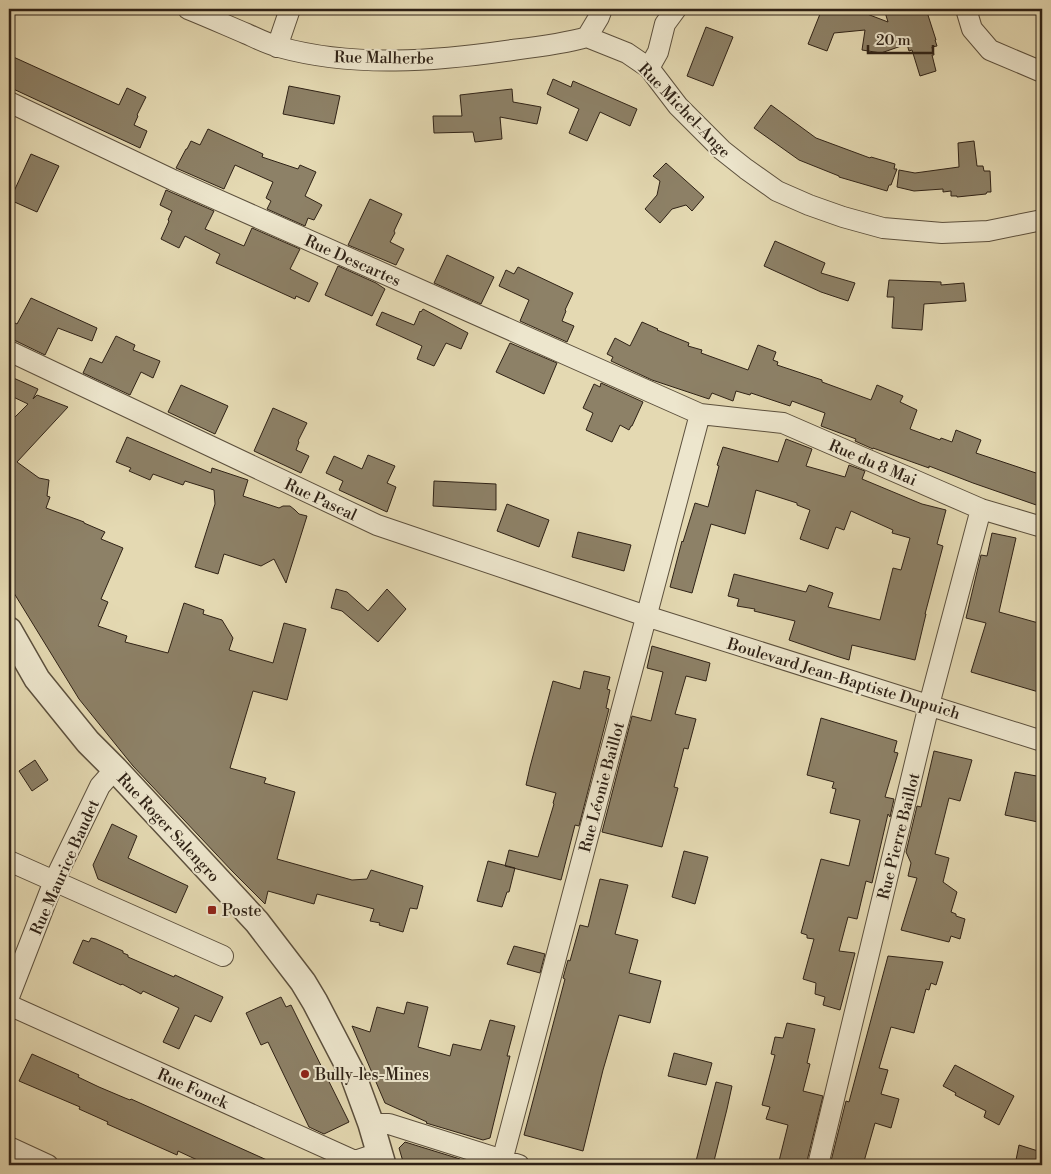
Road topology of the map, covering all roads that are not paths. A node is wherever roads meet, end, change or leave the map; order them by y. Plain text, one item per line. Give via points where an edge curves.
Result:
1 (188, 9) edge
2 (290, 9) edge
3 (602, 9) edge
4 (676, 9) edge
5 (966, 9) edge
6 (587, 37) junction
7 (277, 47) junction
8 (649, 68) junction
9 (1042, 72) edge
10 (9, 102) edge
11 (1042, 220) edge
12 (9, 351) edge
13 (700, 414) junction
14 (981, 509) junction
15 (1042, 527) edge
16 (646, 616) junction
17 (9, 630) edge
18 (929, 705) junction
19 (1042, 741) edge
20 (115, 769) junction
21 (9, 861) edge
22 (54, 881) junction
23 (223, 956) dead end
24 (9, 997) edge
25 (9, 1005) edge
26 (371, 1124) junction
27 (9, 1147) edge
28 (381, 1159) edge
29 (355, 1163) edge
30 (510, 1163) edge
31 (48, 1165) edge
32 (818, 1165) edge

1 - 7 street, Rue Malherbe
2 - 7 street
3 - 6 street
4 - 8 street via 665,24 658,52
5 - 9 street via 972,29 990,50
6 - 7 street, Rue Malherbe via 437,59 345,59
6 - 8 street, Rue Michel-Ange via 627,53
8 - 11 street, Rue Michel-Ange via 678,106 722,150 777,191 809,205 883,228 942,234 988,231
10 - 13 street, Rue Descartes via 173,180
12 - 16 street, Rue Pascal via 377,526
13 - 14 street, Rue du 8 Mai via 782,423
13 - 16 street, Rue Léonie Baillot
14 - 15 street, Rue du 8 Mai
14 - 18 street, Rue Pierre Baillot
16 - 18 street, Boulevard Jean-Baptiste Dupuich
16 - 30 street, Rue Léonie Baillot
17 - 20 street, Rue Roger Salengro via 37,680 88,742
18 - 19 street, Boulevard Jean-Baptiste Dupuich
18 - 32 street, Rue Pierre Baillot
20 - 22 street, Rue Maurice Baudet via 100,786
20 - 26 street, Rue Roger Salengro via 257,922 303,982 353,1075
21 - 22 street
22 - 23 street
22 - 24 street, Rue Maurice Baudet
25 - 29 street, Rue Fonck
26 - 28 street, Rue Roger Salengro
26 - 30 street via 389,1124
27 - 31 street
28 - 29 street, Rue Fonck

